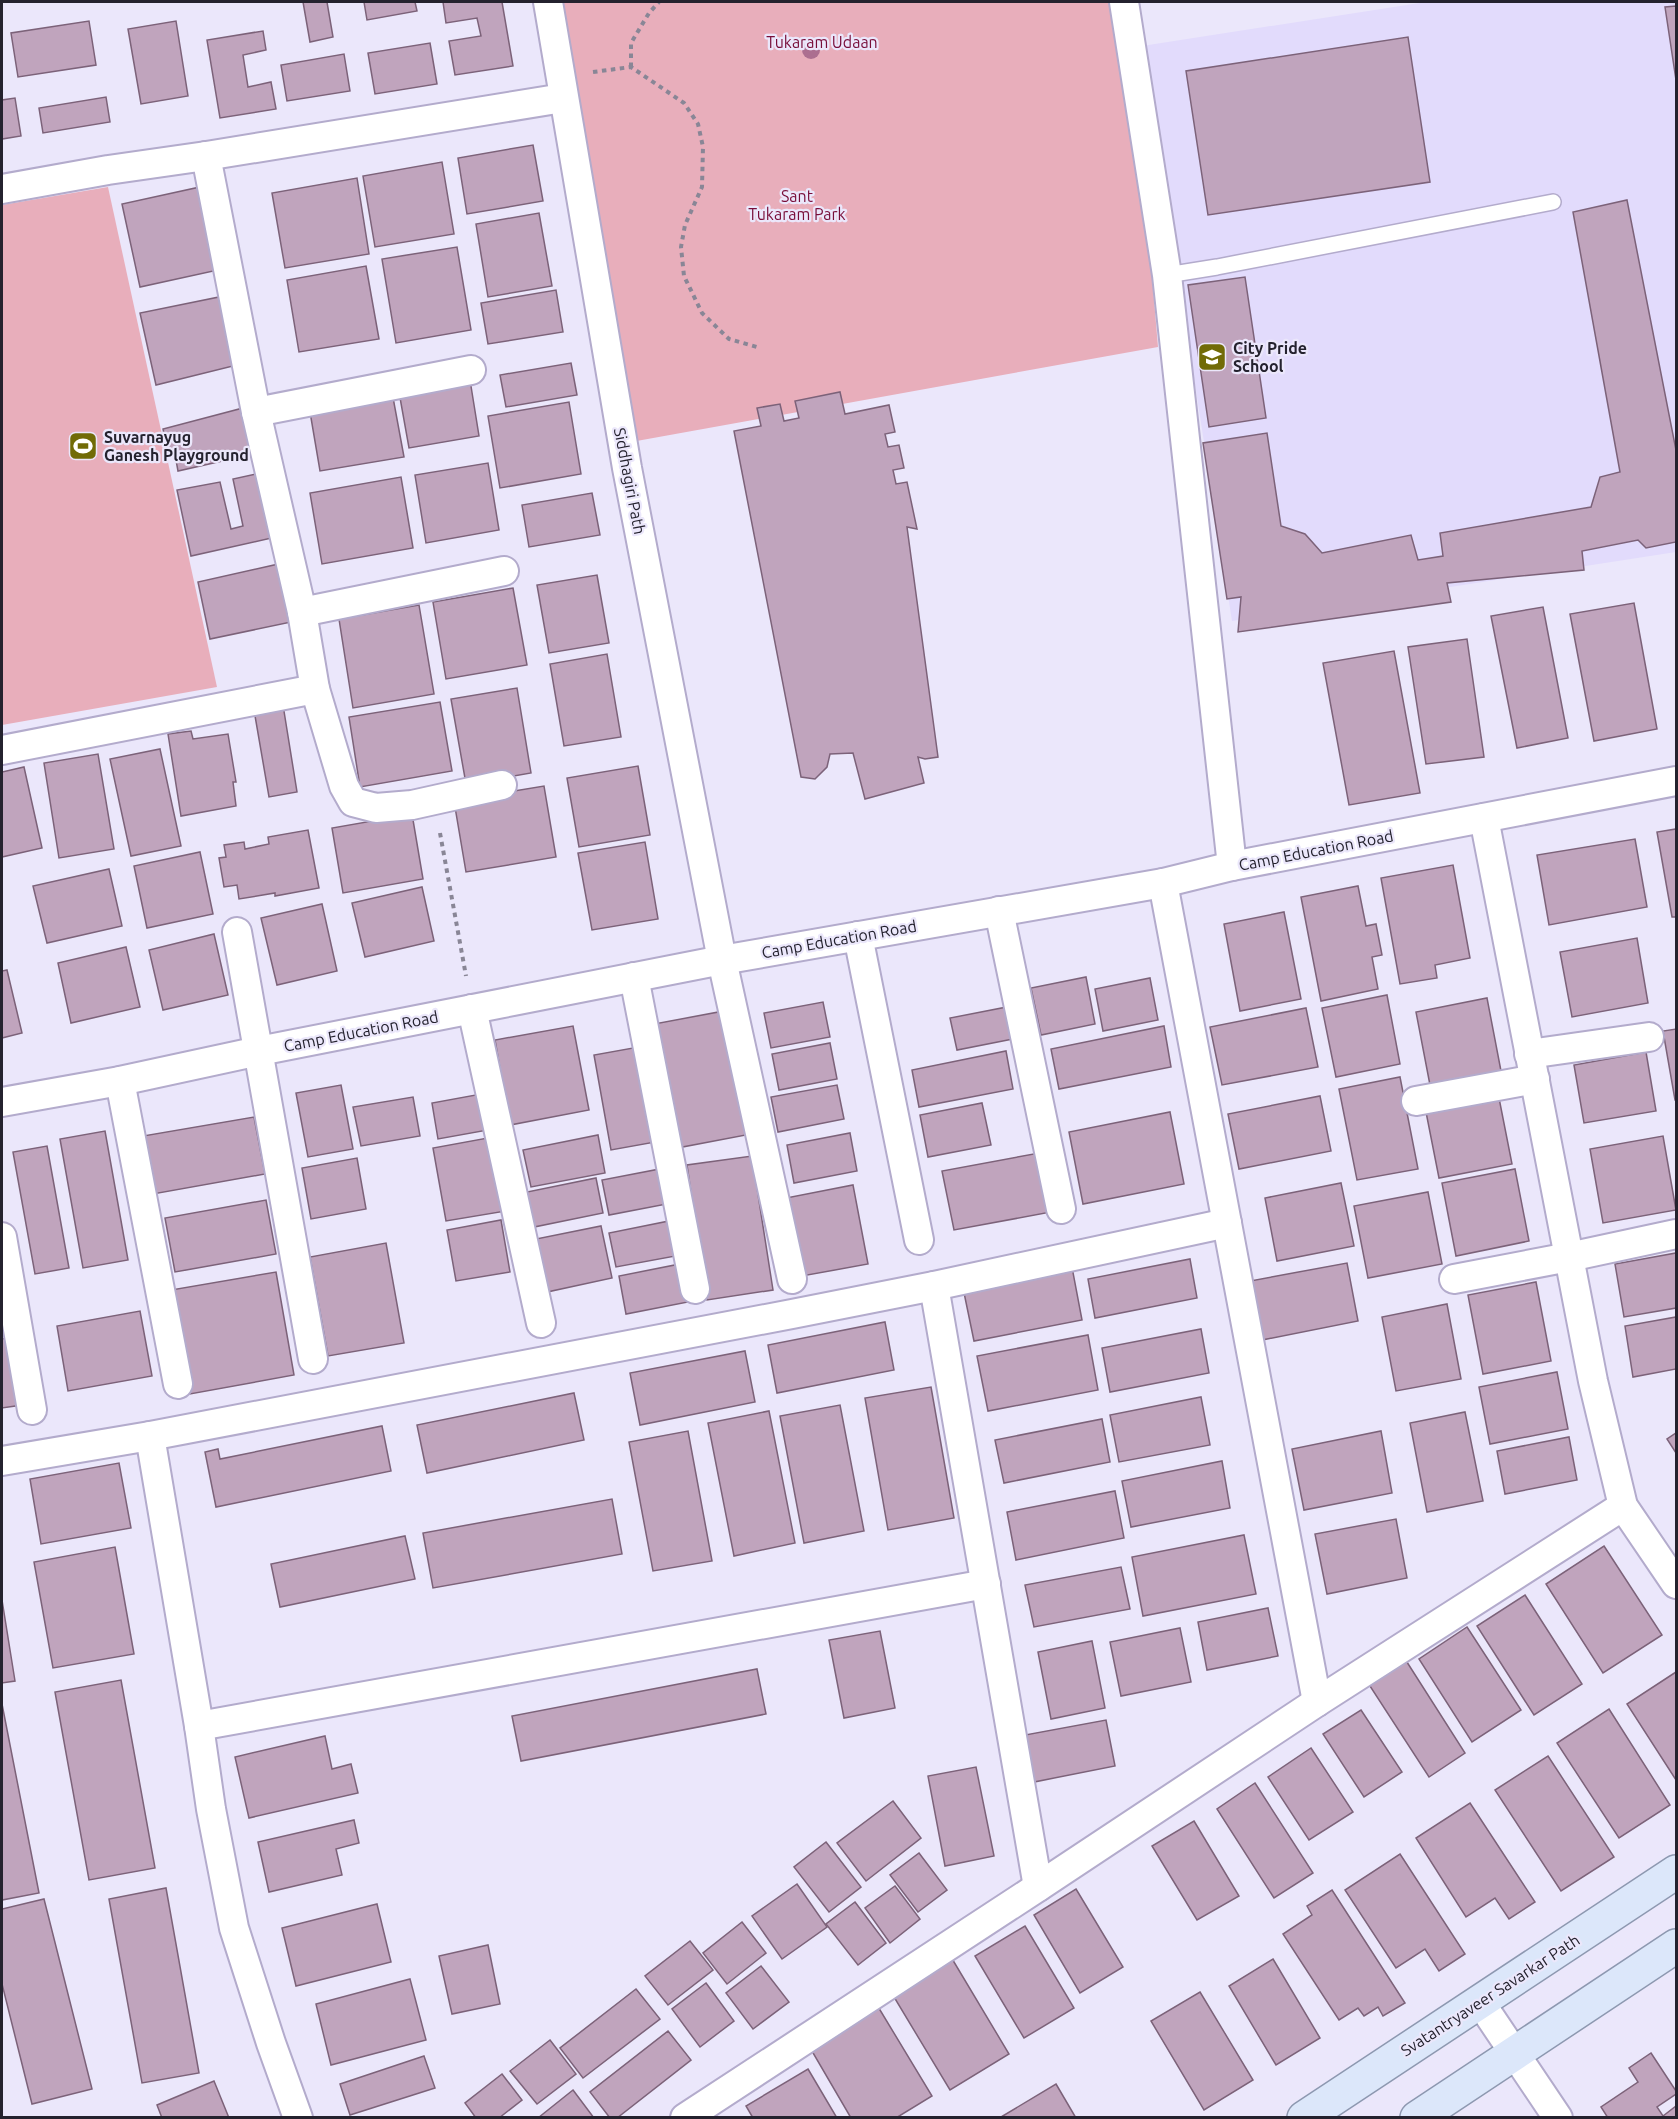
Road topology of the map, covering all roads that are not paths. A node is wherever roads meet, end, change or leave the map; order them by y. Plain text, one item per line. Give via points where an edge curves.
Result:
1 (548, 2) edge
2 (1124, 2) edge
3 (561, 87) junction
4 (206, 156) junction
5 (2, 189) edge
6 (1553, 202) dead end
7 (1167, 275) junction
8 (471, 370) dead end
9 (256, 412) junction
10 (504, 571) dead end
11 (302, 612) junction
12 (315, 689) junction
13 (2, 750) edge
14 (1677, 781) edge
15 (502, 785) dead end
16 (1484, 818) junction
17 (1232, 866) junction
18 (1163, 883) junction
19 (999, 911) junction
20 (237, 932) dead end
21 (858, 936) junction
22 (722, 960) junction
23 (634, 977) junction
24 (472, 1009) junction
25 (1649, 1037) dead end
26 (259, 1051) junction
27 (1532, 1066) junction
28 (120, 1081) junction
29 (1416, 1101) dead end
30 (2, 1102) edge
31 (1060, 1209) dead end
32 (1227, 1223) junction
33 (1677, 1234) edge
34 (2, 1237) edge
35 (919, 1240) dead end
36 (1569, 1257) junction
37 (792, 1279) dead end
38 (1454, 1279) dead end
39 (934, 1286) junction
40 (695, 1289) dead end
41 (540, 1323) dead end
42 (313, 1359) dead end
43 (178, 1384) dead end
44 (32, 1410) dead end
45 (150, 1436) junction
46 (2, 1461) edge
47 (1623, 1506) junction
48 (986, 1584) junction
49 (1677, 1584) edge
50 (1317, 1702) junction
51 (199, 1726) junction
52 (1677, 1872) edge
53 (1038, 1887) junction
54 (1677, 1946) edge
55 (1480, 2002) junction
56 (1515, 2053) junction
57 (298, 2118) edge
58 (685, 2118) edge
59 (1304, 2118) edge
60 (1417, 2118) edge
61 (1558, 2118) edge

1 - 3 street, Siddhagiri Path
2 - 7 street
3 - 4 street
3 - 22 street, Siddhagiri Path via 627,468
4 - 5 street
4 - 9 street
6 - 7 lane
7 - 17 street
8 - 9 street
9 - 11 street
10 - 11 street
11 - 12 street
12 - 13 street
12 - 15 street via 344,786 353,802 376,808 412,805
14 - 16 street, Camp Education Road
16 - 17 street, Camp Education Road
16 - 27 street
17 - 18 street, Camp Education Road
18 - 19 street, Camp Education Road
18 - 32 street
19 - 21 street, Camp Education Road
19 - 31 street
20 - 26 street
21 - 22 street, Camp Education Road
21 - 35 street
22 - 23 street, Camp Education Road
22 - 37 street, Siddhagiri Path
23 - 24 street, Camp Education Road
23 - 40 street
24 - 26 street, Camp Education Road
24 - 41 street
25 - 27 street
26 - 28 street, Camp Education Road
26 - 42 street
27 - 29 street
27 - 36 street
28 - 30 street, Camp Education Road
28 - 43 street
32 - 39 street
32 - 50 street
33 - 36 street
34 - 44 street
36 - 38 street
36 - 47 street
39 - 45 street
39 - 48 street
45 - 46 street
45 - 51 street
47 - 49 street
47 - 50 street
48 - 51 street
48 - 53 street
50 - 53 street
51 - 57 street via 234,1928
52 - 55 main road, Svatantryaveer Savarkar Path
53 - 58 street
54 - 56 main road
55 - 56 street
55 - 59 main road, Svatantryaveer Savarkar Path
56 - 60 main road
56 - 61 street

